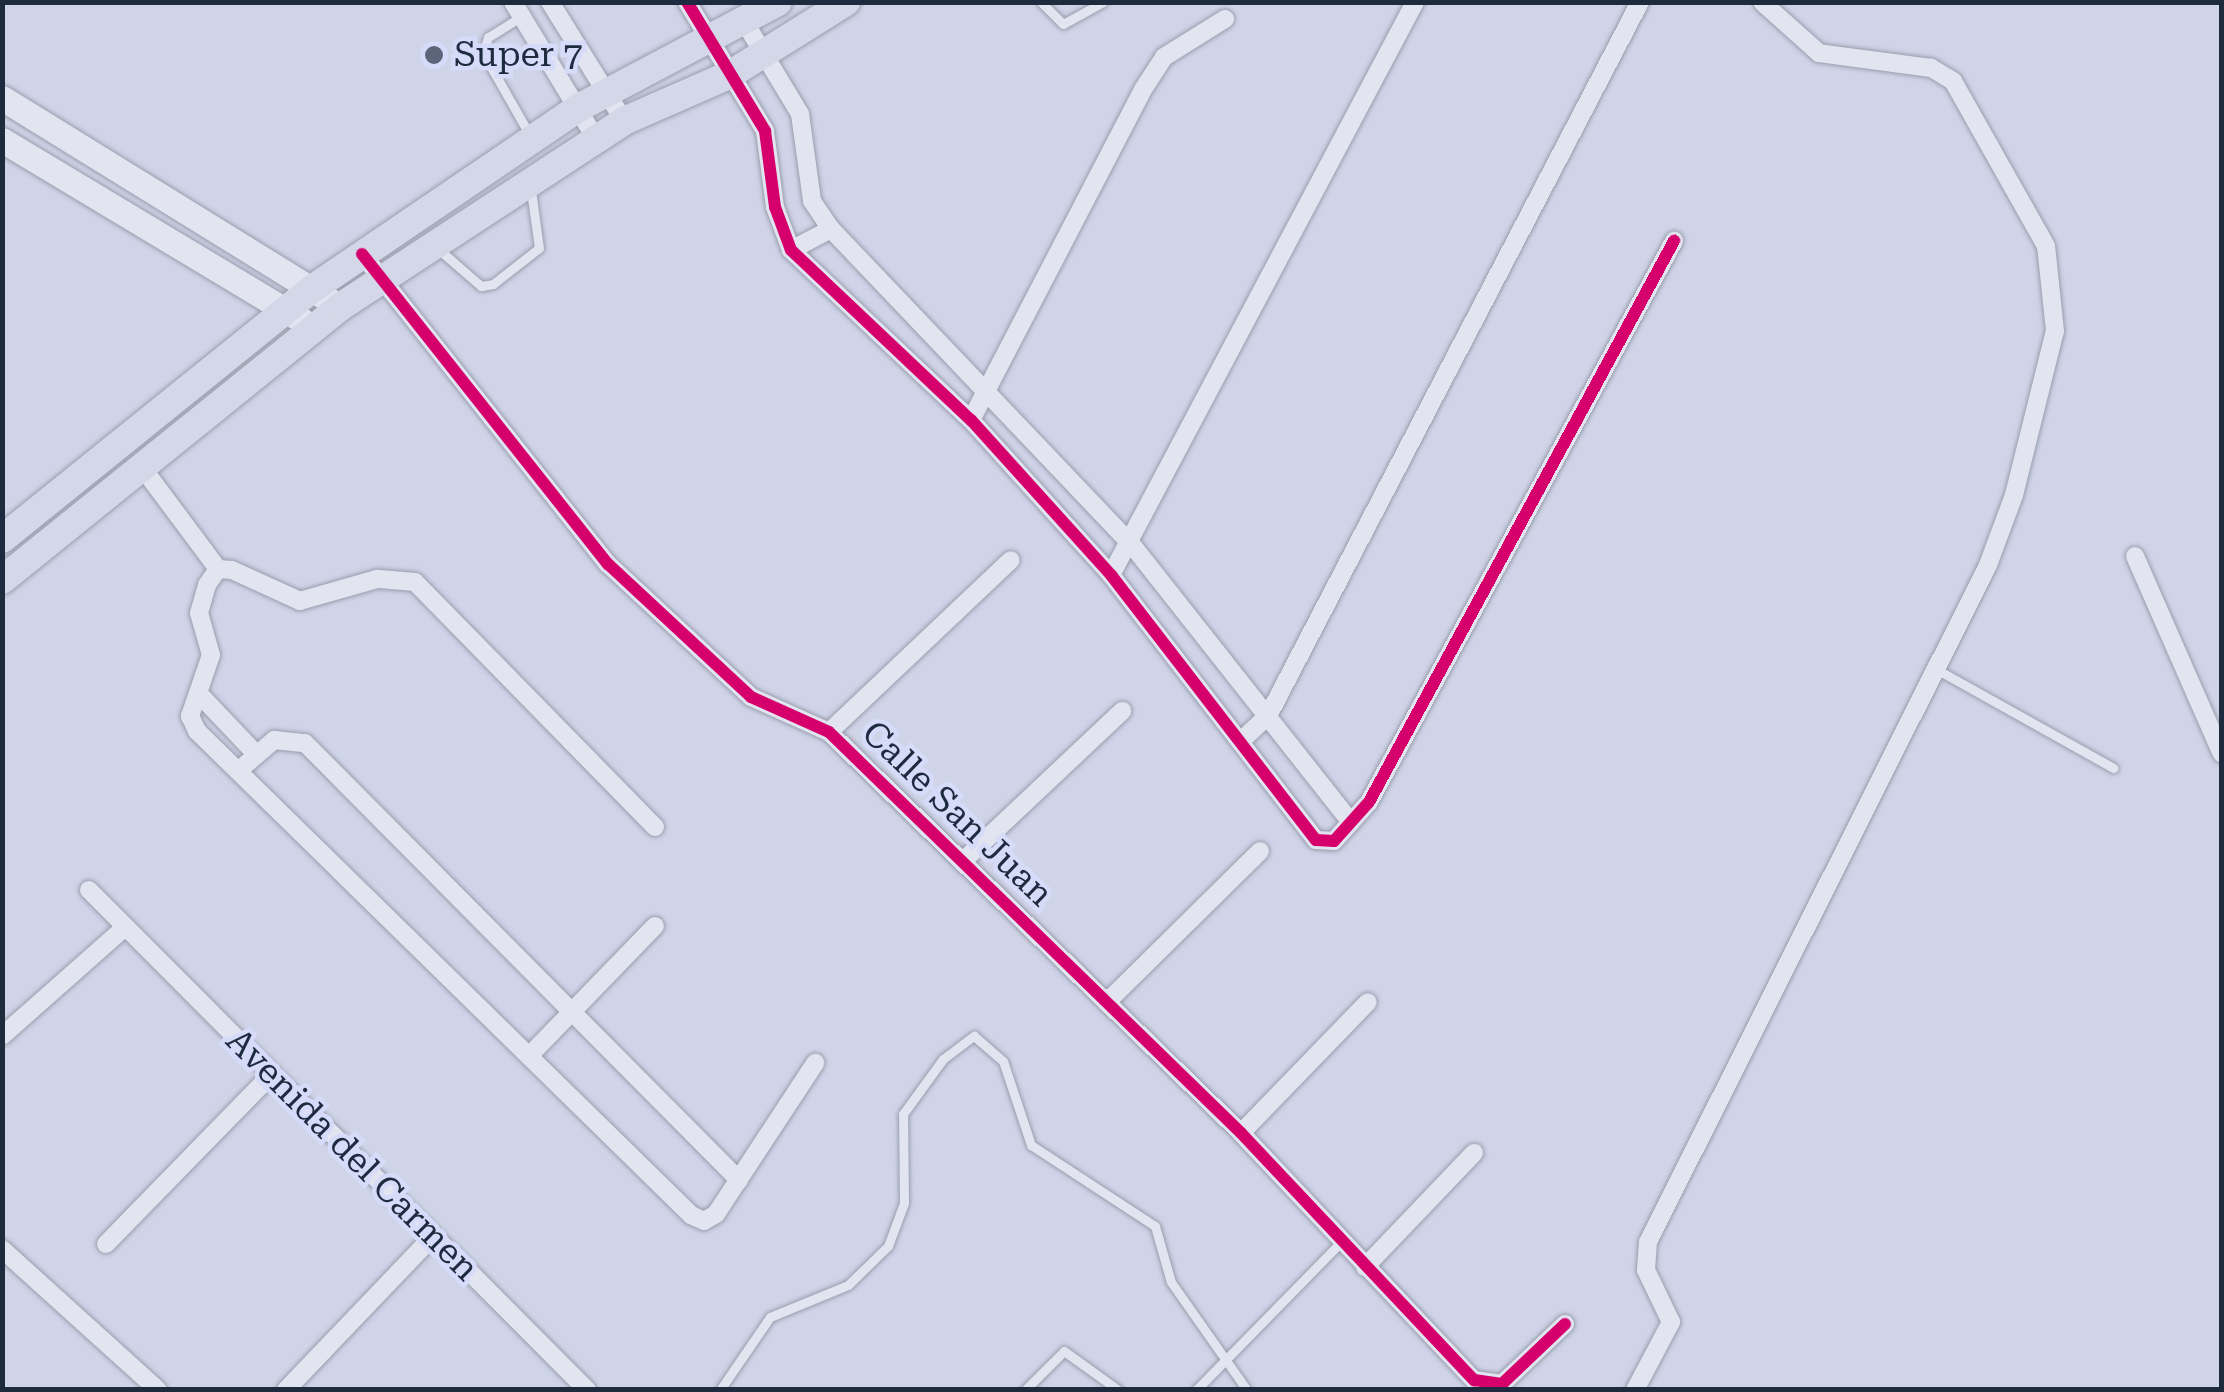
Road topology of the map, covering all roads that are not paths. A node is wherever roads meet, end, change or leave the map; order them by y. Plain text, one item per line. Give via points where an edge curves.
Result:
1 (550, 2) edge
2 (687, 2) edge
3 (778, 2) edge
4 (846, 2) edge
5 (1040, 2) edge
6 (1103, 2) edge
7 (1415, 2) edge
8 (1640, 2) edge
9 (1762, 2) edge
10 (517, 10) edge
11 (1225, 19) dead end
12 (744, 21) junction
13 (714, 38) junction
14 (764, 54) junction
15 (731, 74) junction
16 (604, 92) junction
17 (2, 98) edge
18 (578, 108) junction
19 (624, 121) junction
20 (532, 139) junction
21 (596, 139) junction
22 (2, 140) edge
23 (530, 182) junction
24 (831, 229) junction
25 (1674, 241) dead end
26 (433, 245) junction
27 (791, 250) junction
28 (362, 254) junction
29 (382, 280) junction
30 (312, 289) junction
31 (340, 307) junction
32 (285, 309) junction
33 (313, 327) junction
34 (988, 388) junction
35 (971, 420) junction
36 (142, 467) junction
37 (2, 539) edge
38 (1132, 545) junction
39 (2135, 556) dead end
40 (1011, 560) dead end
41 (218, 569) junction
42 (1111, 575) junction
43 (2, 580) edge
44 (1938, 670) junction
45 (201, 696) junction
46 (1122, 711) dead end
47 (1268, 716) junction
48 (829, 732) junction
49 (1244, 738) junction
50 (2222, 754) edge
51 (257, 755) junction
52 (2113, 768) dead end
53 (238, 771) junction
54 (1351, 822) junction
55 (654, 827) dead end
56 (1260, 851) dead end
57 (963, 861) junction
58 (89, 890) dead end
59 (655, 926) dead end
60 (125, 927) junction
61 (1107, 1002) junction
62 (1368, 1002) dead end
63 (572, 1012) junction
64 (2, 1036) edge
65 (529, 1056) junction
66 (815, 1064) dead end
67 (272, 1075) junction
68 (1241, 1133) junction
69 (1474, 1153) dead end
70 (739, 1180) junction
71 (432, 1237) junction
72 (1341, 1242) junction
73 (106, 1244) dead end
74 (2, 1249) edge
75 (1365, 1268) junction
76 (1565, 1324) dead end
77 (1224, 1356) junction
78 (585, 1384) edge
79 (158, 1390) edge
80 (286, 1390) edge
81 (720, 1390) edge
82 (1025, 1390) edge
83 (1118, 1390) edge
84 (1196, 1390) edge
85 (1248, 1390) edge
86 (1636, 1390) edge

1 - 16 street
2 - 13 street
3 - 12 main road
4 - 14 main road
5 - 6 lane via 1063,24
7 - 38 street
8 - 47 street
9 - 44 street via 1819,53 1947,74 2036,223 2054,273 2055,332 2014,495
10 - 18 street
10 - 20 lane via 488,36 483,53
11 - 34 street via 1164,57 1144,88
12 - 13 main road
12 - 14 street
13 - 15 street
13 - 16 main road
14 - 15 main road
14 - 24 street via 800,114 812,200
15 - 19 main road
15 - 27 street via 765,132 775,208
16 - 18 main road
16 - 19 street
17 - 30 street
18 - 20 main road
18 - 21 street
19 - 21 main road
20 - 28 main road
21 - 23 main road
22 - 32 street
23 - 26 main road
23 - 26 lane via 543,233 539,248 493,284 481,286
24 - 27 street
24 - 34 street
25 - 54 street
26 - 29 main road
27 - 35 street
28 - 29 street, Calle San Juan
28 - 30 main road
29 - 31 main road
29 - 48 street, Calle San Juan via 608,564 751,696
30 - 31 street
30 - 32 main road
31 - 33 main road
32 - 33 street
32 - 37 main road
33 - 36 main road
34 - 35 street
34 - 38 street
35 - 42 street
36 - 41 street
36 - 43 main road
38 - 42 street
38 - 47 street
39 - 50 street
40 - 48 street
41 - 45 street via 199,613 211,656
41 - 55 street via 300,600 377,579 415,582
42 - 49 street
44 - 52 lane
44 - 86 street via 1648,1242 1646,1270 1671,1322
45 - 51 street
45 - 53 street via 190,716 197,731
46 - 57 street
47 - 49 street
47 - 54 street
48 - 57 street, Calle San Juan
49 - 54 street via 1316,840 1334,841
51 - 53 street
51 - 63 street via 286,736 305,744
53 - 65 street
56 - 61 street
57 - 61 street, Calle San Juan
58 - 60 street, Avenida del Carmen
59 - 63 street
60 - 64 street
60 - 67 street, Avenida del Carmen
61 - 68 street, Calle San Juan
62 - 68 street
63 - 65 street
63 - 70 street
65 - 70 street via 691,1215 704,1221 716,1214
66 - 70 street
67 - 71 street, Avenida del Carmen
67 - 73 street
68 - 72 street, Calle San Juan
69 - 75 street
71 - 78 street, Avenida del Carmen
71 - 80 street
72 - 75 street, Calle San Juan
72 - 77 lane
74 - 79 street
75 - 76 street, Calle San Juan via 1474,1380 1502,1384
77 - 81 lane via 1171,1282 1154,1226 1031,1145 1002,1061 974,1036 944,1058 903,1114 904,1203 888,1246 848,1285 770,1317
77 - 84 lane
77 - 85 lane
82 - 83 lane via 1064,1351

